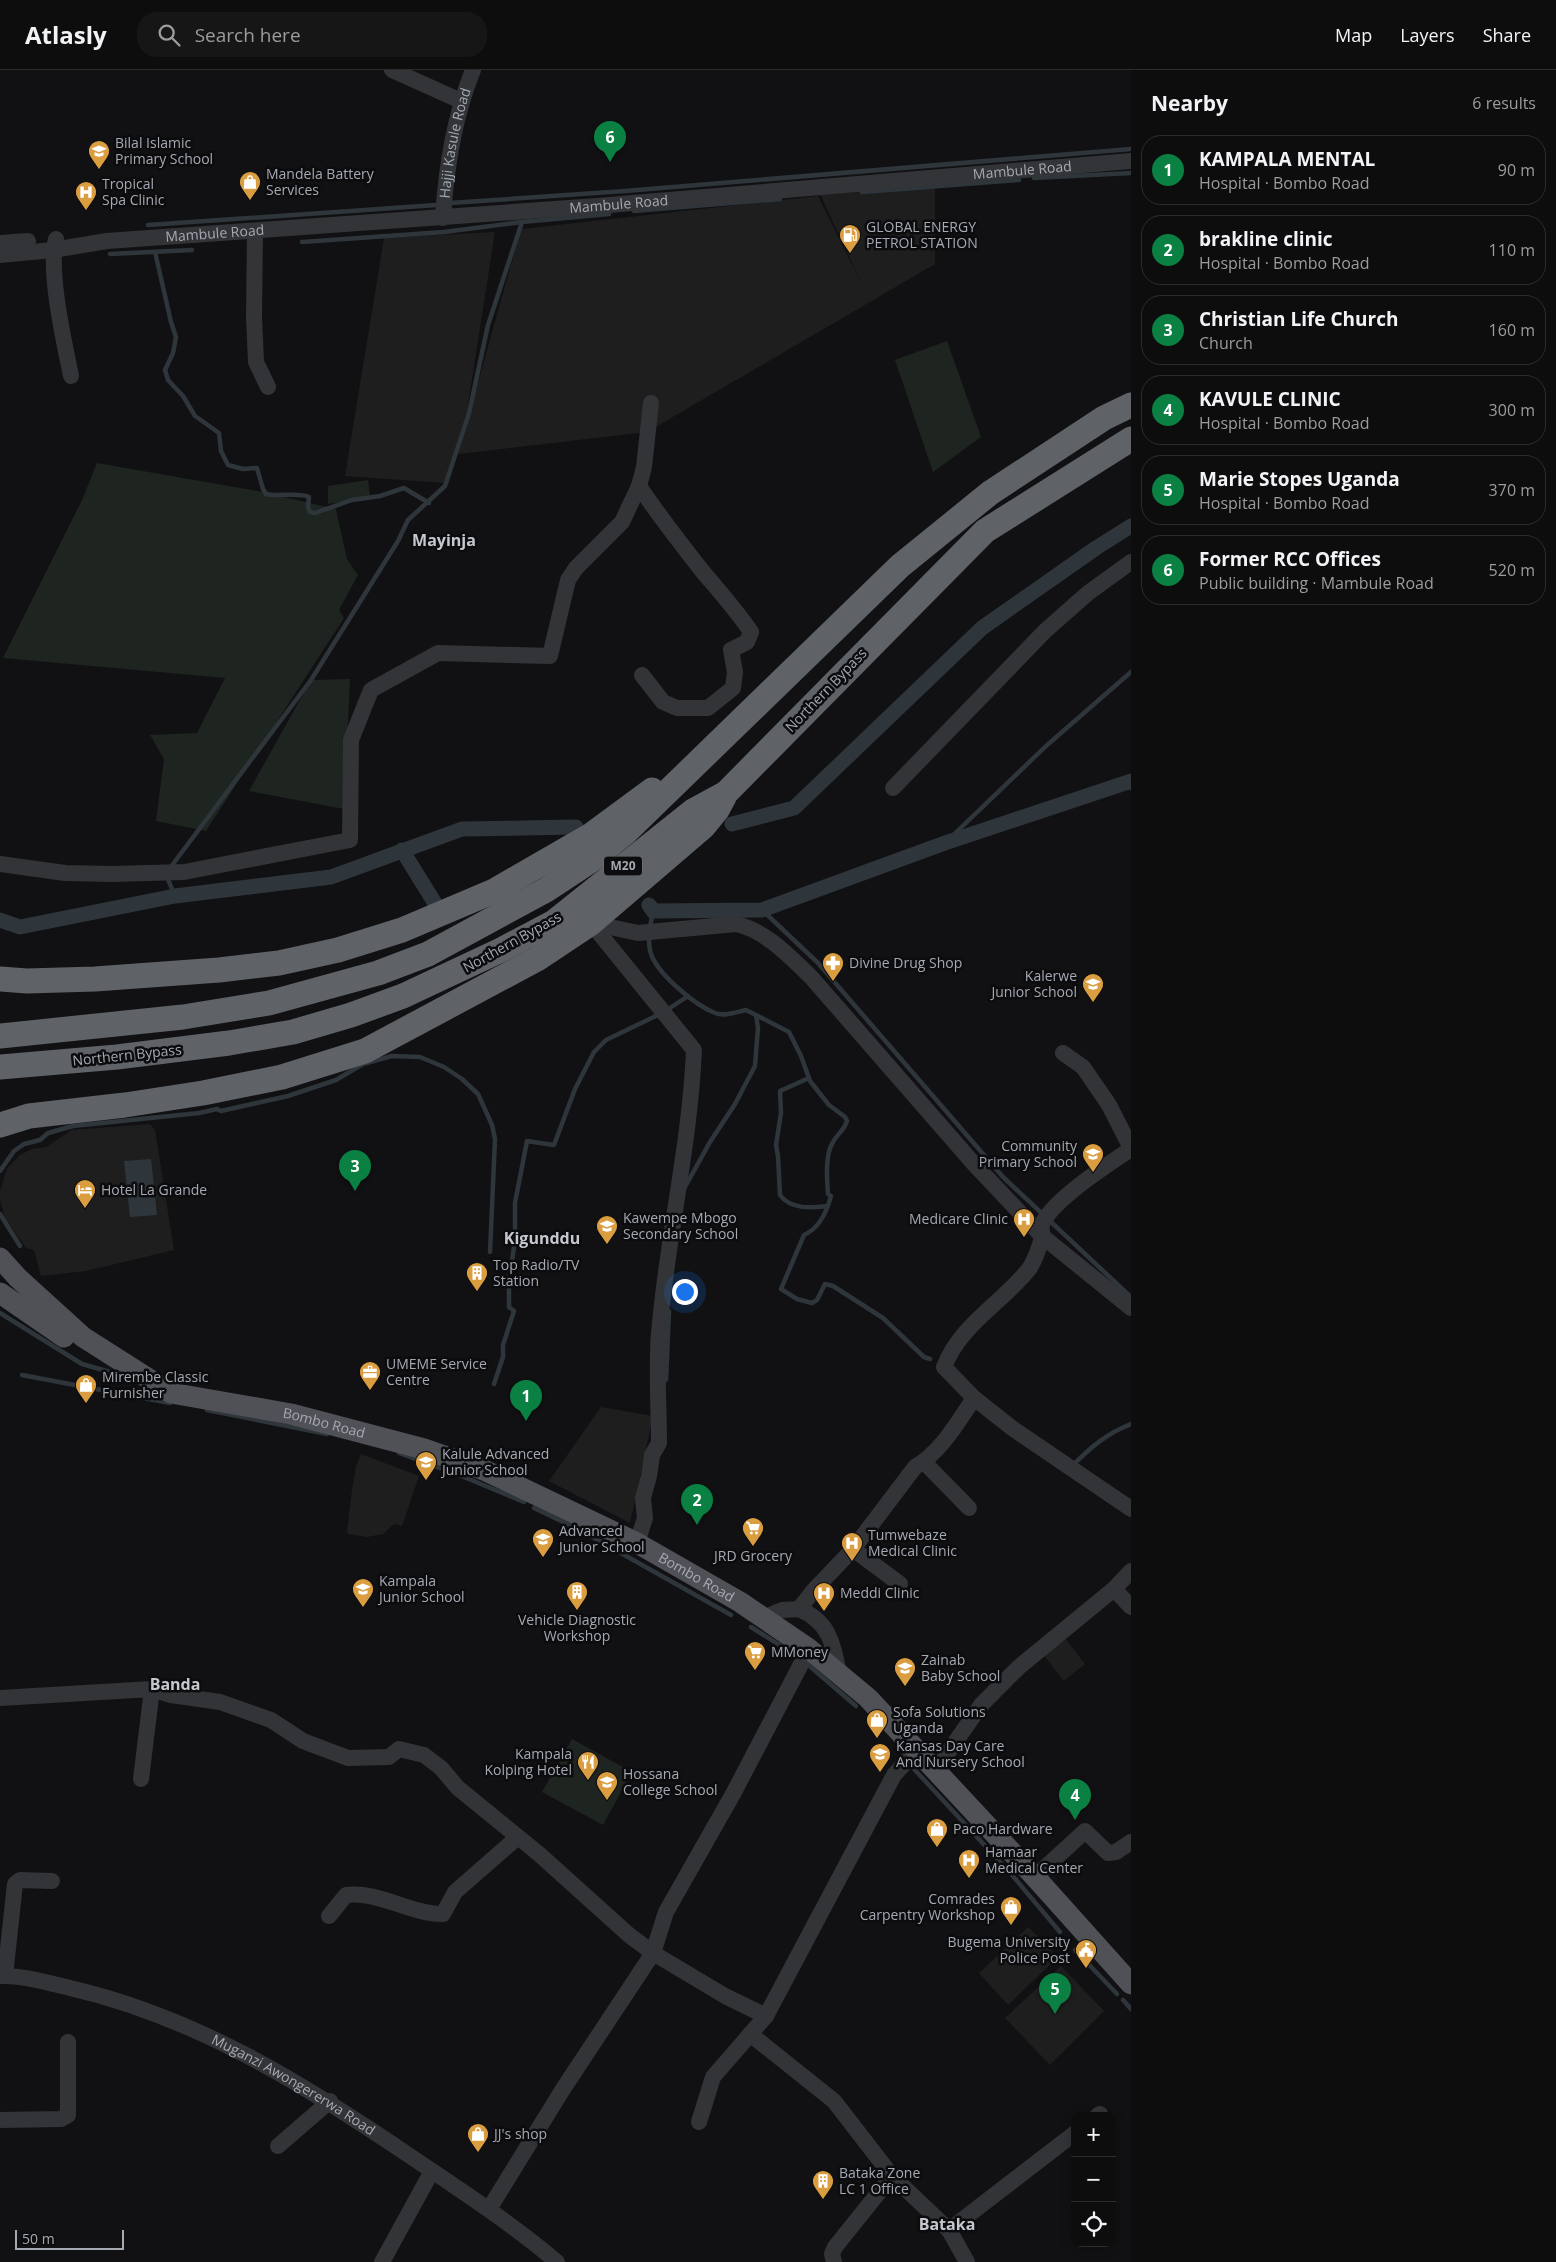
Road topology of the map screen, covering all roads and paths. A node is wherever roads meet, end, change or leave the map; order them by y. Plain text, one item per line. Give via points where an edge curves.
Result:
1 (392, 70) edge
2 (473, 70) edge
3 (461, 101) junction
4 (1131, 161) edge
5 (442, 218) junction
6 (256, 230) junction
7 (0, 243) edge
8 (55, 244) junction
9 (0, 255) edge
10 (71, 376) dead end
11 (268, 387) dead end
12 (651, 403) dead end
13 (1131, 405) edge
14 (1131, 439) edge
15 (639, 486) junction
16 (1131, 562) edge
17 (642, 675) dead end
18 (702, 758) junction
19 (893, 788) dead end
20 (726, 793) junction
21 (0, 864) edge
22 (591, 923) junction
23 (0, 978) edge
24 (0, 1036) edge
25 (1063, 1053) dead end
26 (0, 1067) edge
27 (0, 1125) edge
28 (1131, 1148) edge
29 (1043, 1226) junction
30 (0, 1258) edge
31 (0, 1293) edge
32 (1131, 1308) edge
33 (138, 1372) junction
34 (974, 1398) junction
35 (924, 1462) junction
36 (1128, 1502) edge
37 (969, 1508) dead end
38 (637, 1543) junction
39 (853, 1549) junction
40 (1131, 1571) edge
41 (900, 1584) dead end
42 (1114, 1589) junction
43 (1131, 1607) edge
44 (799, 1609) junction
45 (763, 1618) junction
46 (809, 1649) junction
47 (838, 1674) junction
48 (152, 1689) junction
49 (0, 1698) edge
50 (917, 1750) junction
51 (936, 1770) junction
52 (141, 1779) dead end
53 (518, 1837) junction
54 (1131, 1842) edge
55 (1035, 1877) junction
56 (52, 1881) dead end
57 (329, 1916) dead end
58 (653, 1953) junction
59 (1128, 1975) edge
60 (3, 1976) edge
61 (766, 2016) junction
62 (750, 2034) junction
63 (68, 2042) dead end
64 (330, 2101) junction
65 (0, 2120) edge
66 (699, 2122) dead end
67 (1071, 2136) edge
68 (278, 2146) dead end
69 (432, 2170) junction
70 (892, 2176) junction
71 (490, 2209) junction
72 (949, 2230) junction
73 (538, 2256) edge
74 (382, 2262) edge
75 (556, 2262) edge
76 (834, 2262) edge
77 (967, 2262) edge

1 - 3 street
2 - 3 street, Hajji Kasule Road
3 - 5 street, Hajji Kasule Road
4 - 5 street, Mambule Road
5 - 6 street, Mambule Road
6 - 8 street, Mambule Road
6 - 11 street via 256,362
7 - 8 street, Mambule Road
8 - 9 street, Mambule Road
8 - 10 street via 61,326
12 - 15 street
13 - 18 highway, Northern Bypass / M20 via 1104,418 990,493 900,566
14 - 20 highway, Northern Bypass / M20 via 985,531
15 - 17 street via 752,632 747,642 732,650 733,688 708,708 677,708 663,702
15 - 21 street via 622,522 568,580 550,656 438,653 370,690 351,740 350,840 184,872 65,872
16 - 19 street via 1088,593 1045,631
18 - 23 highway via 591,835 494,891 402,930 338,950 279,963 95,979 27,981
18 - 24 highway, Northern Bypass / M20 via 646,814 593,859 546,890 428,954 378,973 269,1003 183,1017
20 - 22 highway via 702,827
20 - 26 highway, Northern Bypass / M20 via 693,811 554,922 403,996 351,1015 284,1033 229,1043
22 - 27 highway via 537,959 365,1051 282,1077 125,1105 30,1116
22 - 29 street via 638,933 736,924 751,927 811,977 974,1164
22 - 38 street via 694,1050 690,1113 659,1334 658,1444 652,1455 643,1498 645,1518
25 - 28 street via 1083,1067 1109,1105
28 - 29 street via 1069,1195
29 - 32 street
29 - 34 street via 1030,1267 976,1320 944,1367
30 - 33 main road, Bombo Road via 84,1337
31 - 33 main road, Bombo Road via 92,1357 123,1370
33 - 38 main road, Bombo Road via 171,1392 292,1414 439,1454 484,1470
34 - 35 street via 946,1438
34 - 36 street via 1012,1428
35 - 37 street
35 - 39 street via 915,1467
38 - 45 main road, Bombo Road
39 - 41 street
39 - 44 street
40 - 42 street
42 - 43 street
42 - 51 street via 1018,1667 981,1705
44 - 45 street via 782,1610
44 - 47 street via 813,1615 824,1628 833,1643
45 - 46 main road, Bombo Road
46 - 47 main road, Bombo Road
46 - 58 street via 666,1912
47 - 50 main road, Bombo Road via 868,1698
48 - 49 street
48 - 52 street
48 - 53 street via 220,1702 271,1720 303,1741 348,1758 389,1757 399,1749 424,1755 441,1768 458,1788
50 - 51 main road, Bombo Road
50 - 61 street via 894,1775
51 - 55 main road, Bombo Road
53 - 57 street via 455,1892 442,1914 430,1914 359,1894 346,1895
53 - 58 street
54 - 55 street via 1116,1852 1108,1853 1085,1831
55 - 59 main road, Bombo Road
56 - 60 street via 20,1880 15,1884
58 - 61 street
58 - 71 street via 563,2089
60 - 64 street, Muganzi Awongererwa Road via 97,1994 178,2023 256,2058
61 - 62 street
62 - 66 street via 713,2077
62 - 70 street via 834,2101
63 - 65 street via 68,2115 61,2119
64 - 68 street
64 - 69 street, Muganzi Awongererwa Road
67 - 72 street
69 - 71 street, Muganzi Awongererwa Road
69 - 74 street
70 - 72 street
70 - 76 street via 835,2247 832,2254
71 - 73 street, Muganzi Awongererwa Road
72 - 77 street
73 - 75 street, Muganzi Awongererwa Road

